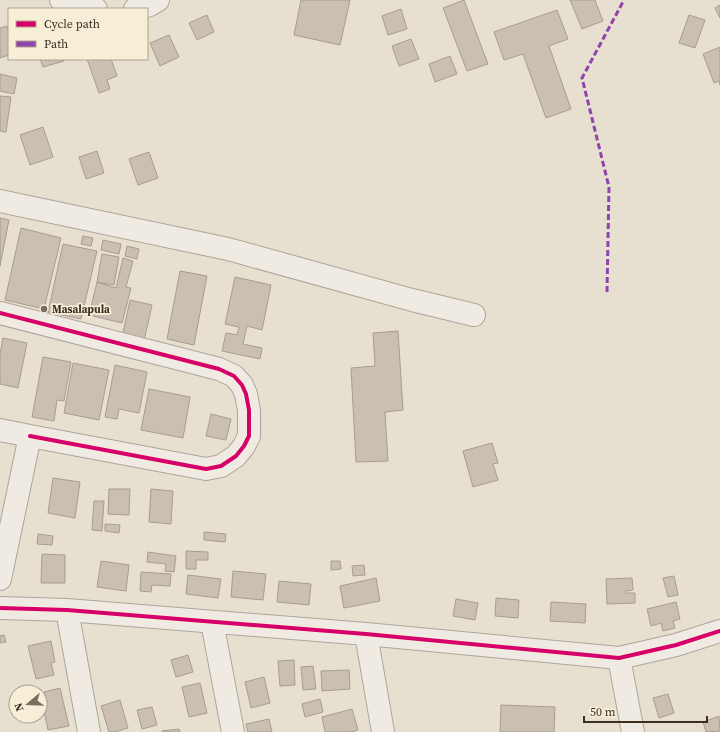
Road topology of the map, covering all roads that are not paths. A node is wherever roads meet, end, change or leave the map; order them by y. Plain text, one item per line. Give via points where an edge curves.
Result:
1 (61, 0) edge
2 (158, 0) edge
3 (92, 8) edge
4 (139, 8) edge
5 (0, 201) edge
6 (0, 313) edge
7 (474, 315) dead end
8 (0, 430) edge
9 (30, 436) junction
10 (0, 579) edge
11 (0, 608) edge
12 (67, 610) junction
13 (212, 622) junction
14 (720, 631) edge
15 (366, 634) junction
16 (619, 658) junction
17 (89, 732) edge
18 (233, 732) edge
19 (383, 732) edge
20 (633, 732) edge

1 - 3 street
2 - 4 street
5 - 7 street via 228,249
6 - 9 street via 219,369 234,376 242,385 249,410 249,436 244,446 236,456 221,466 206,469
8 - 9 street
9 - 10 street
11 - 12 street
12 - 13 street
12 - 17 street
13 - 15 street
13 - 18 street
14 - 16 street via 676,645
15 - 16 street
15 - 19 street
16 - 20 street

